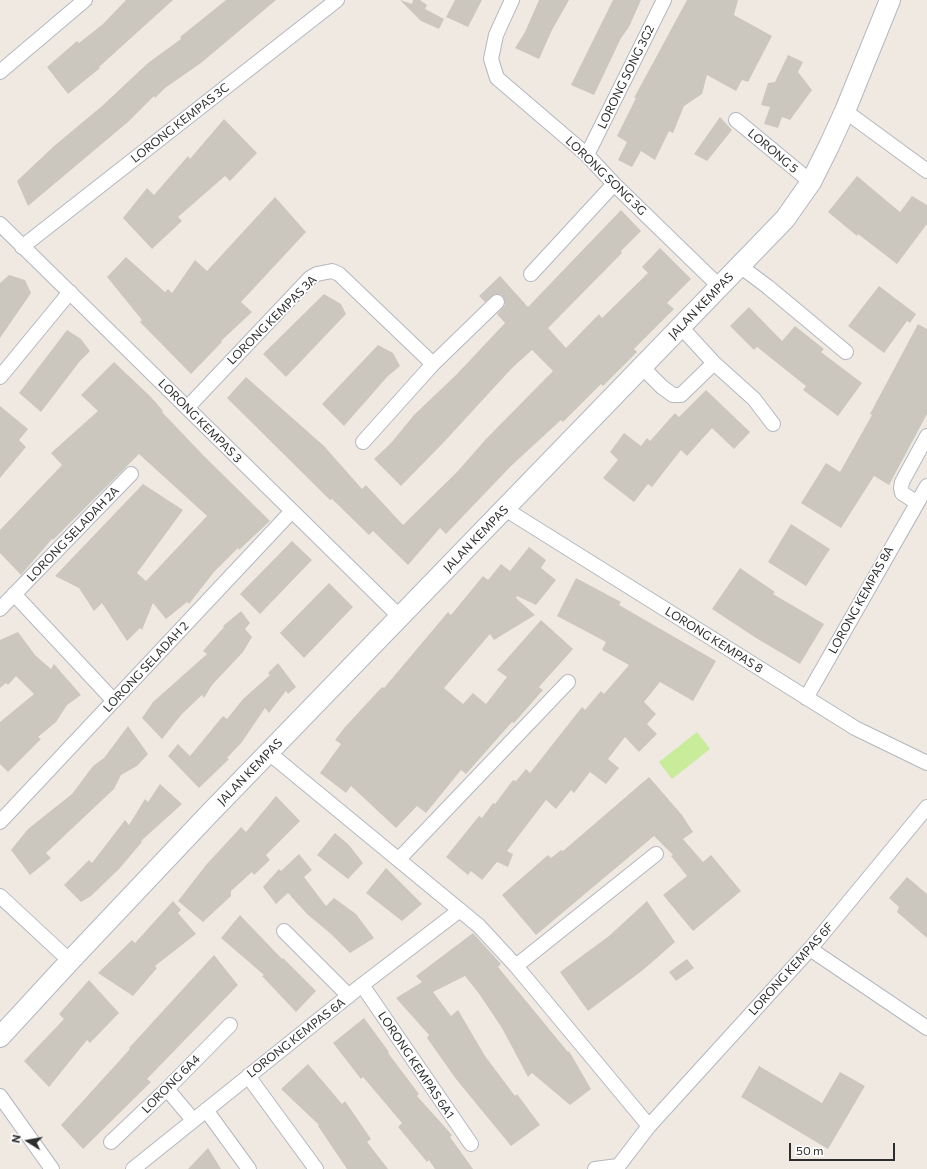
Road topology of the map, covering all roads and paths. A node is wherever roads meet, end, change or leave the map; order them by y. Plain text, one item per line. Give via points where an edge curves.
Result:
1 (85, 0) edge
2 (337, 0) edge
3 (512, 0) edge
4 (664, 0) edge
5 (890, 0) edge
6 (0, 72) edge
7 (845, 111) junction
8 (736, 120) dead end
9 (587, 155) junction
10 (927, 171) edge
11 (811, 182) junction
12 (614, 184) junction
13 (0, 224) edge
14 (22, 247) junction
15 (740, 266) junction
16 (531, 274) dead end
17 (720, 287) junction
18 (70, 292) junction
19 (497, 302) dead end
20 (681, 327) junction
21 (846, 352) dead end
22 (714, 363) junction
23 (433, 364) junction
24 (643, 368) junction
25 (0, 377) edge
26 (187, 408) junction
27 (773, 424) dead end
28 (927, 436) edge
29 (363, 442) dead end
30 (131, 474) dead end
31 (927, 486) edge
32 (916, 502) junction
33 (505, 509) junction
34 (292, 511) junction
35 (14, 594) junction
36 (0, 608) edge
37 (400, 617) junction
38 (568, 682) dead end
39 (806, 698) junction
40 (114, 701) junction
41 (269, 752) junction
42 (927, 763) edge
43 (927, 807) edge
44 (0, 822) edge
45 (656, 854) dead end
46 (399, 859) junction
47 (0, 896) edge
48 (460, 910) junction
49 (284, 931) dead end
50 (810, 949) junction
51 (70, 961) junction
52 (516, 966) junction
53 (362, 985) junction
54 (349, 996) junction
55 (230, 1025) dead end
56 (927, 1028) edge
57 (0, 1038) edge
58 (248, 1076) junction
59 (167, 1089) junction
60 (0, 1096) edge
61 (206, 1110) junction
62 (193, 1120) junction
63 (649, 1126) junction
64 (111, 1142) dead end
65 (470, 1144) dead end
66 (616, 1168) edge
67 (52, 1169) edge
68 (133, 1169) edge
69 (250, 1169) edge
70 (316, 1169) edge
71 (595, 1169) edge

1 - 6 street
2 - 14 street, LORONG KEMPAS 3C
3 - 9 street, LORONG SONG 3G via 496,35 491,58 497,78
4 - 9 street, LORONG SONG 3G2
5 - 7 street, JALAN KEMPAS
7 - 10 street
7 - 11 street, JALAN KEMPAS
8 - 11 street, LORONG 5
9 - 12 street, LORONG SONG 3G
11 - 15 street, JALAN KEMPAS via 785,219
12 - 16 street
12 - 17 street, LORONG SONG 3G
13 - 14 street, LORONG KEMPAS 3
14 - 18 street, LORONG KEMPAS 3
15 - 17 street, JALAN KEMPAS
15 - 21 street
17 - 20 street, JALAN KEMPAS
18 - 25 street
18 - 26 street, LORONG KEMPAS 3
19 - 23 street
20 - 22 street
20 - 24 street, JALAN KEMPAS
22 - 24 street via 681,395 673,395
22 - 27 street via 754,399
23 - 26 street, LORONG KEMPAS 3A via 339,274 324,271 310,278
23 - 29 street
24 - 33 street, JALAN KEMPAS
26 - 34 street, LORONG KEMPAS 3
28 - 32 street via 902,482 902,493
30 - 35 street, LORONG SELADAH 2A
31 - 32 street, LORONG KEMPAS 8A
32 - 39 street, LORONG KEMPAS 8A
33 - 37 street, JALAN KEMPAS
33 - 39 street, LORONG KEMPAS 8
34 - 37 street, LORONG KEMPAS 3
34 - 40 street, LORONG SELADAH 2
35 - 36 street, LORONG SELADAH 2A
35 - 40 street
37 - 41 street, JALAN KEMPAS
38 - 46 street
39 - 42 street, LORONG KEMPAS 8 via 855,728
40 - 44 street, LORONG SELADAH 2
41 - 46 street
41 - 51 street, JALAN KEMPAS
43 - 50 street, LORONG KEMPAS 6F
45 - 52 street
46 - 48 street
47 - 51 street
48 - 52 street via 479,926
48 - 53 street, LORONG KEMPAS 6A
49 - 54 street
50 - 56 street
50 - 63 street, LORONG KEMPAS 6F
51 - 57 street, JALAN KEMPAS
52 - 63 street
53 - 54 street, LORONG KEMPAS 6A
53 - 65 street, LORONG KEMPAS 6A1
54 - 58 street, LORONG KEMPAS 6A
55 - 59 street, LORONG 6A4
58 - 61 street, LORONG KEMPAS 6A
58 - 70 street
59 - 62 street
59 - 64 street, LORONG 6A4
60 - 67 street
61 - 62 street, LORONG KEMPAS 6A
61 - 69 street
62 - 68 street, LORONG KEMPAS 6A
63 - 66 street, LORONG KEMPAS 6F
66 - 71 street

